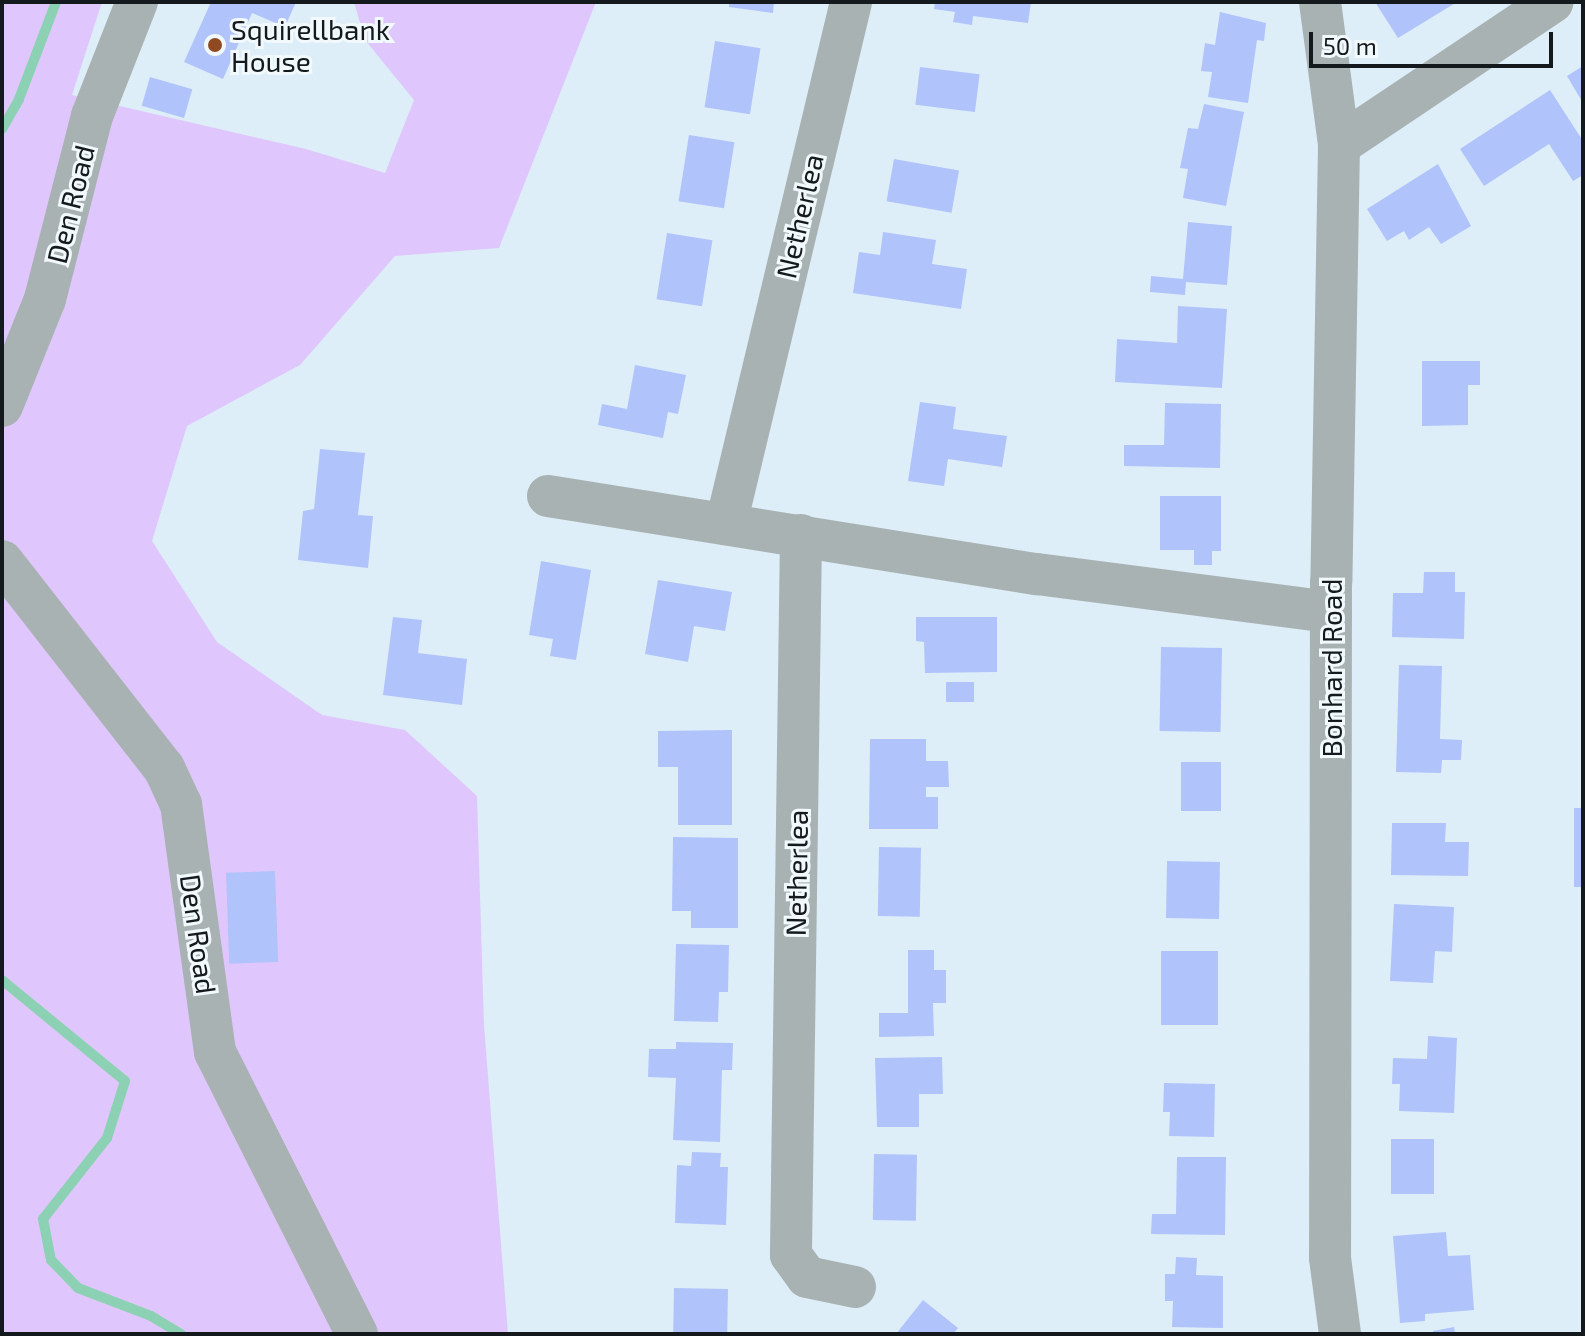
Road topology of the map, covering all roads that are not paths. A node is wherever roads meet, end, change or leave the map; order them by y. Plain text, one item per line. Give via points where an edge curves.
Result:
1 (137, 2) edge
2 (851, 2) edge
3 (1320, 2) edge
4 (1553, 2) edge
5 (1339, 145) junction
6 (2, 406) edge
7 (548, 496) dead end
8 (726, 524) junction
9 (801, 535) junction
10 (2, 561) edge
11 (1331, 612) junction
12 (855, 1287) dead end
13 (357, 1334) edge
14 (1340, 1334) edge

1 - 6 street, Den Road via 92,116 45,299
2 - 8 street, Netherlea
3 - 5 street, Bonhard Road
4 - 5 street
5 - 11 street, Bonhard Road
7 - 8 street
8 - 9 street
9 - 11 street via 1037,574
9 - 12 street, Netherlea via 791,1255 807,1277
10 - 13 street, Den Road via 164,768 181,804 215,1052
11 - 14 street, Bonhard Road via 1330,1258

